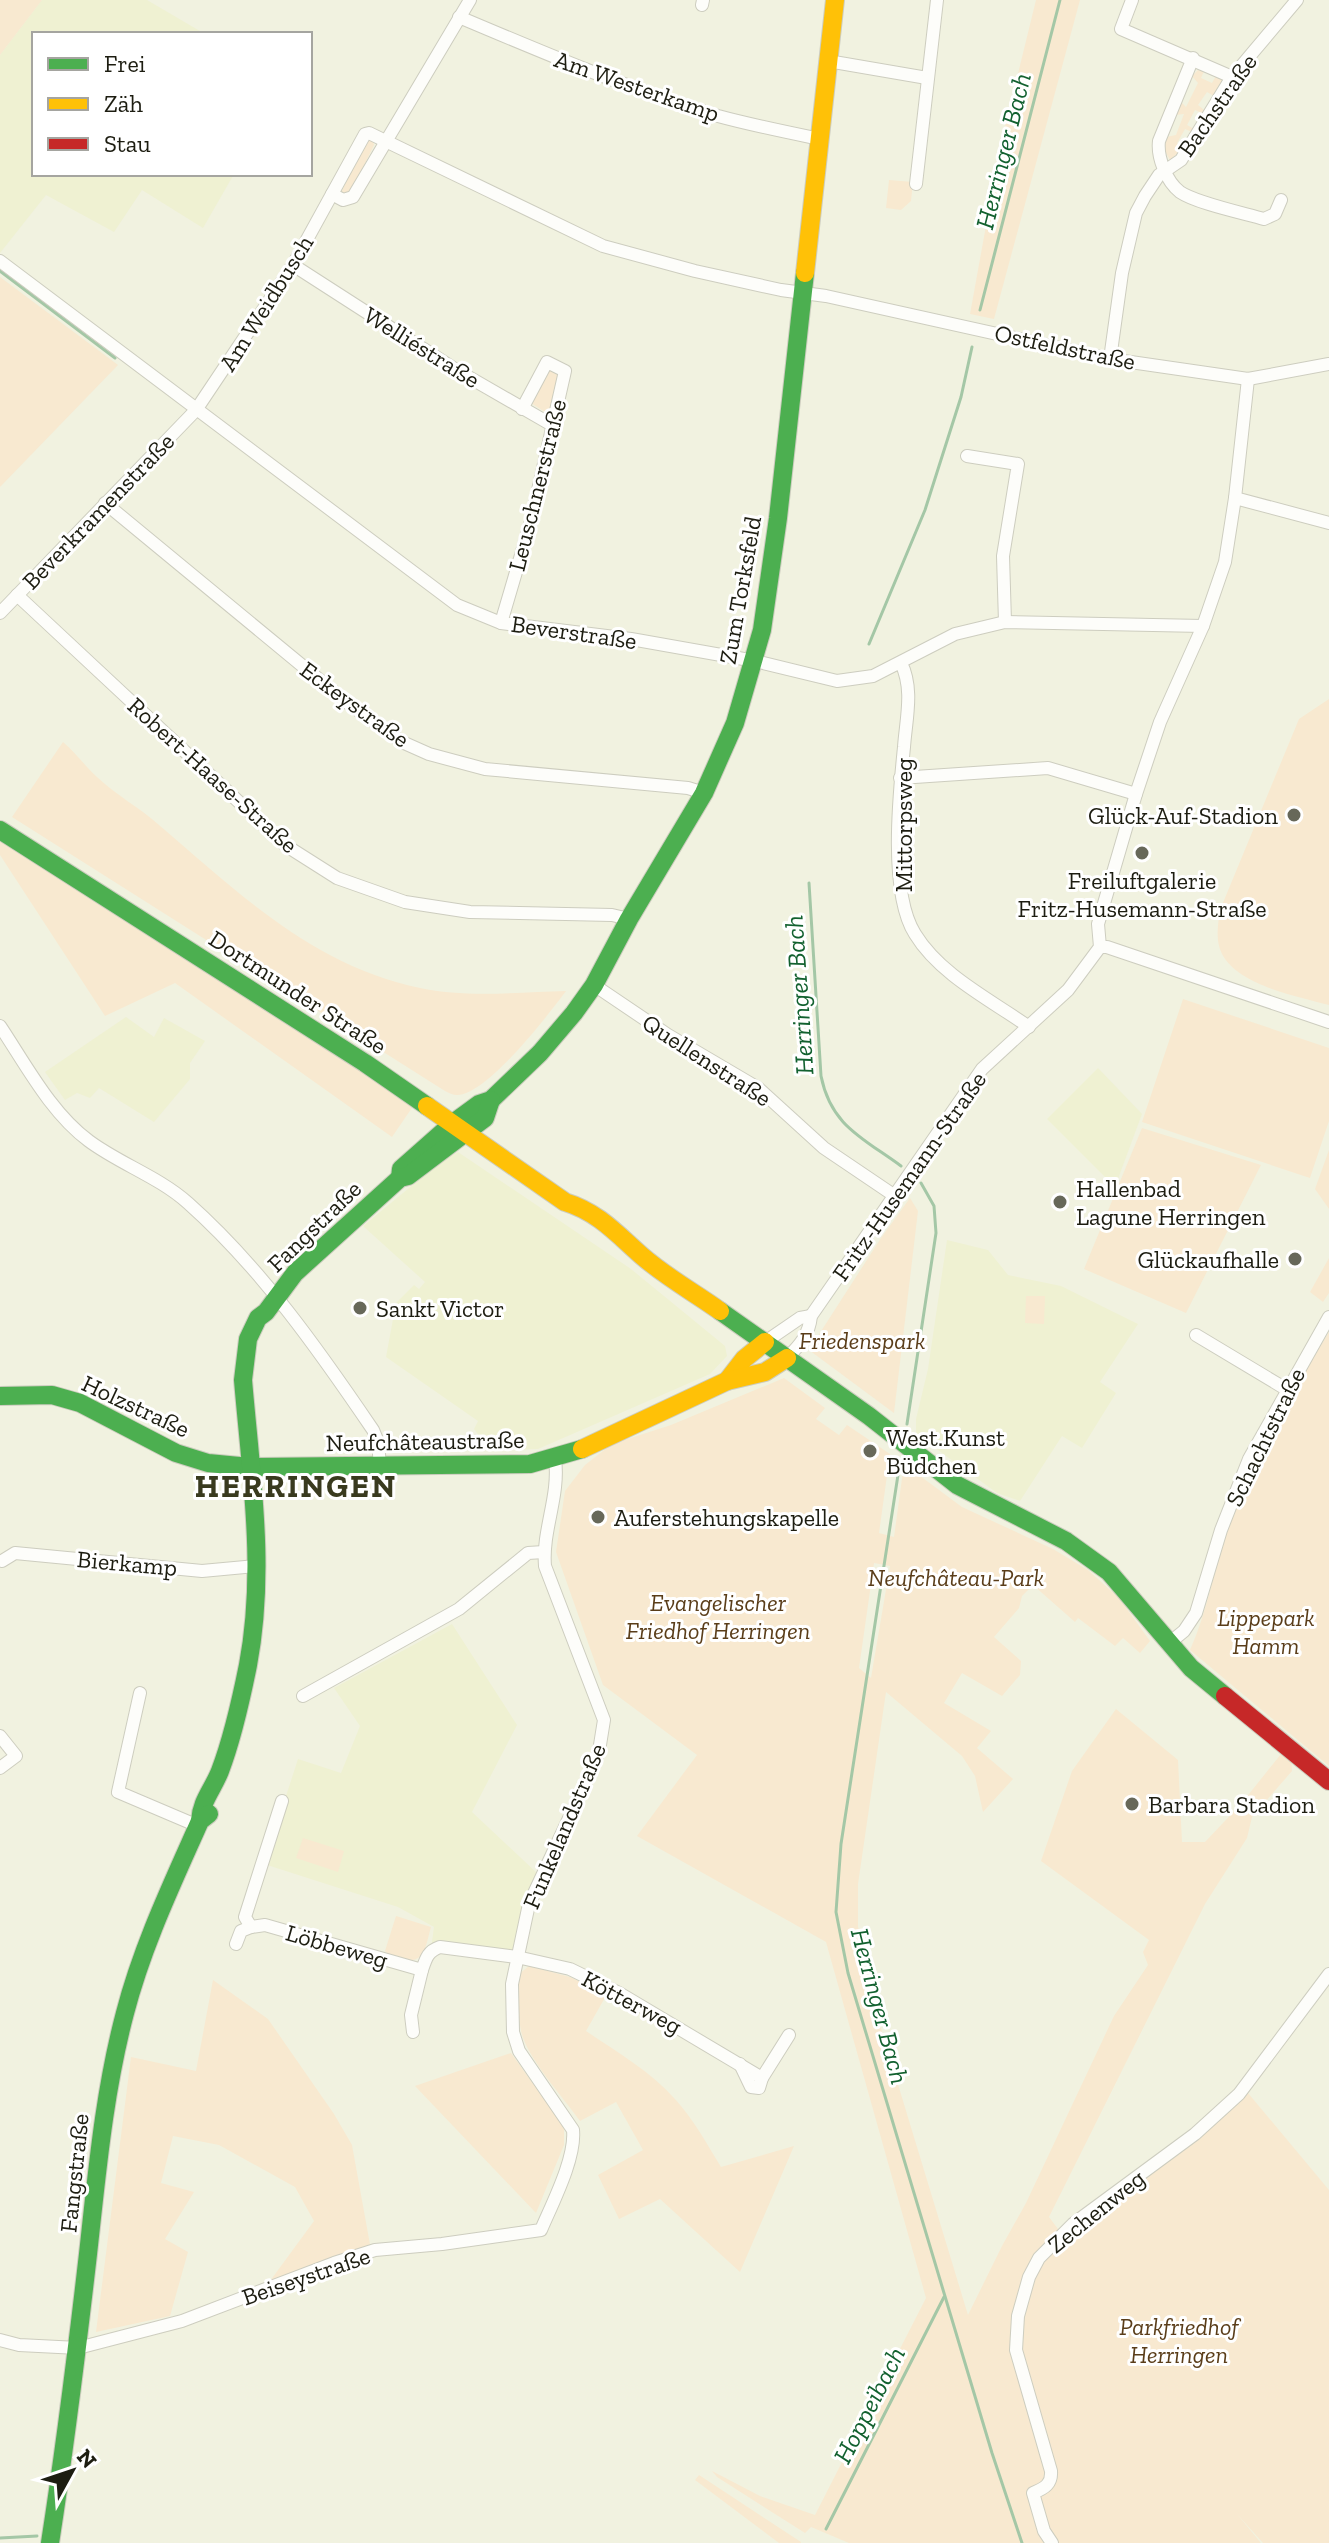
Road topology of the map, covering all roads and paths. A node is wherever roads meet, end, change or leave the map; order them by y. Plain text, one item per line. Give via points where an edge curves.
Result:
1 (470, 0) edge
2 (835, 0) edge
3 (937, 0) edge
4 (1132, 0) edge
5 (1297, 0) edge
6 (459, 17) junction
7 (1193, 58) junction
8 (828, 61) junction
9 (1232, 77) junction
10 (927, 78) junction
11 (820, 139) junction
12 (384, 140) junction
13 (1166, 171) junction
14 (916, 184) dead end
15 (332, 194) junction
16 (1281, 200) dead end
17 (0, 261) edge
18 (293, 265) junction
19 (802, 293) junction
20 (1110, 359) junction
21 (1329, 364) edge
22 (1248, 379) junction
23 (522, 409) junction
24 (196, 410) junction
25 (552, 425) junction
26 (967, 456) dead end
27 (1235, 498) junction
28 (105, 503) junction
29 (1329, 523) edge
30 (17, 595) junction
31 (0, 613) edge
32 (1005, 622) junction
33 (501, 623) junction
34 (1203, 626) junction
35 (755, 661) junction
36 (901, 663) junction
37 (900, 778) junction
38 (704, 793) junction
39 (1136, 794) junction
40 (0, 830) edge
41 (629, 919) junction
42 (1100, 947) junction
43 (594, 985) junction
44 (1329, 1022) edge
45 (0, 1026) edge
46 (1029, 1027) junction
47 (460, 1128) junction
48 (895, 1196) junction
49 (277, 1295) junction
50 (811, 1316) junction
51 (1329, 1317) edge
52 (1196, 1335) dead end
53 (765, 1342) junction
54 (787, 1358) junction
55 (727, 1381) junction
56 (1286, 1389) junction
57 (0, 1396) edge
58 (555, 1459) junction
59 (380, 1466) junction
60 (250, 1467) junction
61 (544, 1552) junction
62 (2, 1561) dead end
63 (256, 1566) junction
64 (1168, 1644) junction
65 (140, 1693) dead end
66 (303, 1696) dead end
67 (0, 1736) edge
68 (0, 1768) edge
69 (1329, 1781) edge
70 (282, 1801) dead end
71 (199, 1824) junction
72 (251, 1927) junction
73 (236, 1944) dead end
74 (517, 1957) junction
75 (422, 1970) junction
76 (1329, 1974) edge
77 (413, 2032) dead end
78 (789, 2035) dead end
79 (541, 2230) joint
80 (0, 2340) edge
81 (78, 2348) junction
82 (50, 2543) edge
83 (1052, 2543) edge

1 - 6 street
2 - 8 main road, Zum Torksfeld
3 - 10 street
4 - 7 street via 1121,29
5 - 9 street, Bachstraße
6 - 11 street, Am Westerkamp via 671,101
6 - 12 street
7 - 9 street
7 - 13 street, Bachstraße via 1159,141
8 - 10 street
8 - 11 main road, Zum Torksfeld
9 - 13 street, Bachstraße via 1187,152
10 - 14 street
11 - 19 main road, Zum Torksfeld
12 - 15 street via 353,197 343,200
12 - 15 street, Am Weidbusch via 369,133 361,137
12 - 19 street, Ostfeldstraße via 603,246
13 - 16 street via 1183,194 1264,219 1275,214
13 - 20 street, Bachstraße via 1153,182 1136,213
15 - 18 street, Am Weidbusch
17 - 24 street, Beverstraße
18 - 23 street, Welliéstraße
18 - 24 street, Am Weidbusch
19 - 20 street, Ostfeldstraße
19 - 35 main road, Zum Torksfeld via 778,518
20 - 22 street, Ostfeldstraße
21 - 22 street, Ostfeldstraße
22 - 27 street
23 - 25 street, Welliéstraße
23 - 25 street, Leuschnerstraße via 547,362 565,371
24 - 28 street, Beverkramenstraße
24 - 33 street, Beverstraße via 457,605
25 - 33 street, Leuschnerstraße
26 - 32 street via 1018,464 1003,556
27 - 29 street
27 - 34 street via 1225,562
28 - 30 street, Beverkramenstraße
28 - 38 street, Eckeystraße via 402,742 485,769
30 - 31 street, Beverkramenstraße
30 - 41 street, Robert-Haase-Straße via 285,845 337,878 405,902 470,912
32 - 34 street, Beverstraße
32 - 36 street, Beverstraße via 955,634
33 - 35 street, Beverstraße
34 - 39 street via 1160,722
35 - 36 street, Beverstraße via 837,681 873,676
35 - 38 main road, Zum Torksfeld
36 - 37 street, Mittorpsweg via 909,692
37 - 39 street via 1048,768
37 - 46 street, Mittorpsweg via 899,883 914,934 948,970
38 - 41 main road, Zum Torksfeld
39 - 42 street via 1098,924
40 - 47 main road, Dortmunder Straße
41 - 43 main road, Zum Torksfeld
42 - 44 street
42 - 46 street, Fritz-Husemann-Straße via 1068,990
43 - 47 main road, Zum Torksfeld via 540,1053 491,1100 485,1118
43 - 48 street, Quellenstraße via 758,1088 824,1148
45 - 49 street via 65,1120 186,1201
46 - 48 street, Fritz-Husemann-Straße via 982,1069
47 - 49 main road, Fangstraße via 401,1169 400,1178
47 - 53 main road, Dortmunder Straße via 628,1240 642,1256
48 - 50 street, Fritz-Husemann-Straße
49 - 59 street via 373,1430
49 - 60 main road, Fangstraße via 266,1312 246,1401
50 - 53 street, Fritz-Husemann-Straße
50 - 54 street, Fritz-Husemann-Straße via 805,1338
51 - 56 street, Schachtstraße
52 - 56 street
53 - 54 main road, Dortmunder Straße
53 - 55 main road, Neufchâteaustraße
54 - 55 main road, Neufchâteaustraße via 765,1372
54 - 64 main road, Dortmunder Straße via 957,1485 1066,1541 1100,1565
55 - 58 main road, Neufchâteaustraße
56 - 64 street, Schachtstraße via 1249,1459 1196,1613
57 - 60 main road, Holzstraße via 52,1395 80,1403 176,1453
58 - 59 main road, Neufchâteaustraße
58 - 61 street via 556,1494
59 - 60 main road, Neufchâteaustraße
60 - 63 main road, Fangstraße
61 - 66 street via 528,1553 459,1609
61 - 74 street, Funkelandstraße via 604,1728 591,1771 529,1904
62 - 63 street, Bierkamp via 15,1553 202,1571
63 - 71 main road, Fangstraße via 254,1628 215,1785 218,1798
64 - 69 main road, Dortmunder Straße
65 - 71 street via 118,1792
67 - 68 street via 16,1756
70 - 72 street, Löbbeweg via 245,1917
71 - 81 main road, Fangstraße via 146,1947 117,2049 104,2115
72 - 73 street, Löbbeweg via 241,1931
72 - 75 street, Löbbeweg via 265,1925
74 - 75 street via 440,1947 427,1956
74 - 78 street, Kötterweg via 586,1976 762,2078
74 - 79 street, Funkelandstraße via 511,2012 519,2051 556,2101 574,2141
75 - 77 street via 411,2015
76 - 83 street, Zechenweg via 1239,2094 1195,2134 1073,2224 1039,2258 1029,2277 1016,2350 1051,2471 1047,2485 1033,2493
79 - 81 street, Beiseystraße via 375,2250 182,2321
80 - 81 street, Beiseystraße
81 - 82 main road, Fangstraße

